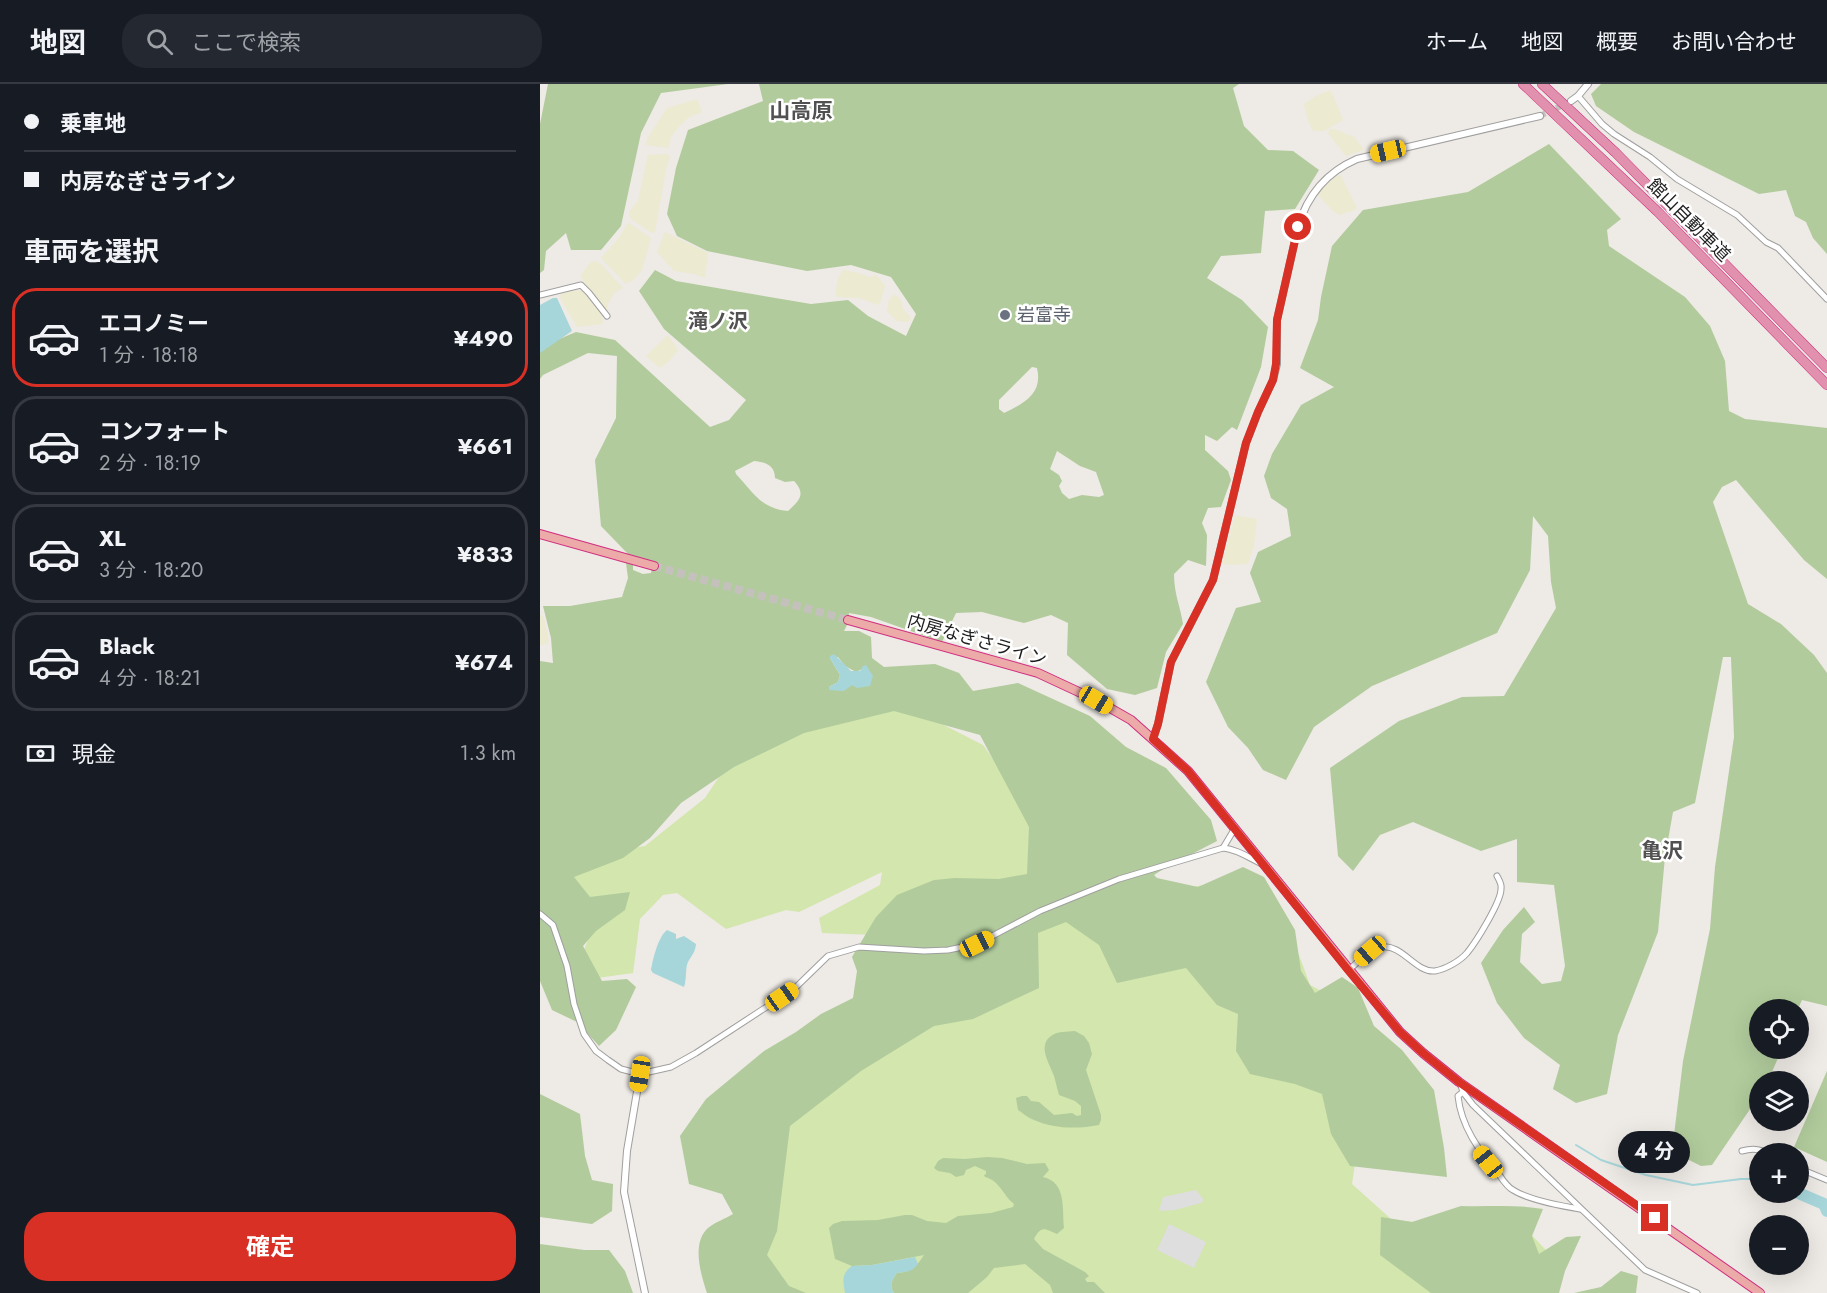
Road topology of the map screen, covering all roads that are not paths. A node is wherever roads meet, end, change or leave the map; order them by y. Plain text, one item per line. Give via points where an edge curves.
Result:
1 (1523, 84) edge
2 (1542, 84) edge
3 (1588, 84) edge
4 (1578, 96) junction
5 (1571, 101) tunnel mouth
6 (1540, 116) tunnel mouth
7 (540, 295) edge
8 (1827, 298) edge
9 (607, 316) dead end
10 (1827, 368) edge
11 (1827, 385) edge
12 (540, 534) edge
13 (654, 566) tunnel mouth
14 (848, 620) tunnel mouth
15 (1153, 739) junction
16 (1235, 828) junction
17 (1222, 848) junction
18 (1264, 865) junction
19 (1497, 876) dead end
20 (540, 914) edge
21 (1348, 970) junction
22 (640, 1074) junction
23 (1459, 1082) junction
24 (1463, 1092) junction
25 (1749, 1149) edge
26 (1742, 1151) dead end
27 (1809, 1173) edge
28 (1827, 1180) edge
29 (1581, 1209) junction
30 (1750, 1290) edge
31 (645, 1293) edge
32 (1697, 1293) edge
33 (1760, 1293) edge

1 - 11 highway, 館山自動車道 via 1658,212
2 - 10 highway, 館山自動車道 via 1616,153
3 - 4 street
4 - 5 street
4 - 8 street via 1614,134 1737,215 1778,248
6 - 15 street via 1357,159 1331,173 1310,198 1298,227 1277,320 1273,380 1246,443 1213,580 1171,662
7 - 9 street via 581,285
12 - 13 highway
14 - 15 highway, 内房なぎさライン via 1038,673 1131,720
15 - 16 highway, 内房なぎさライン via 1188,771
16 - 17 street
16 - 18 highway, 内房なぎさライン
17 - 18 street
17 - 22 street via 1119,879 1040,911 977,944 924,951 859,947 828,956 794,988 696,1053 671,1067
18 - 21 highway, 内房なぎさライン
19 - 21 street via 1502,890 1495,908 1467,954 1456,962 1435,971 1427,970 1385,946 1370,951
20 - 22 street via 553,925 584,1034 608,1060 621,1069
21 - 23 highway, 内房なぎさライン via 1400,1032
22 - 31 street via 624,1192
23 - 24 street
23 - 30 highway, 内房なぎさライン
24 - 29 street
24 - 29 street via 1458,1096 1459,1107 1477,1149 1510,1189
25 - 26 street
27 - 28 street
29 - 32 street via 1645,1270
30 - 33 highway, 内房なぎさライン

